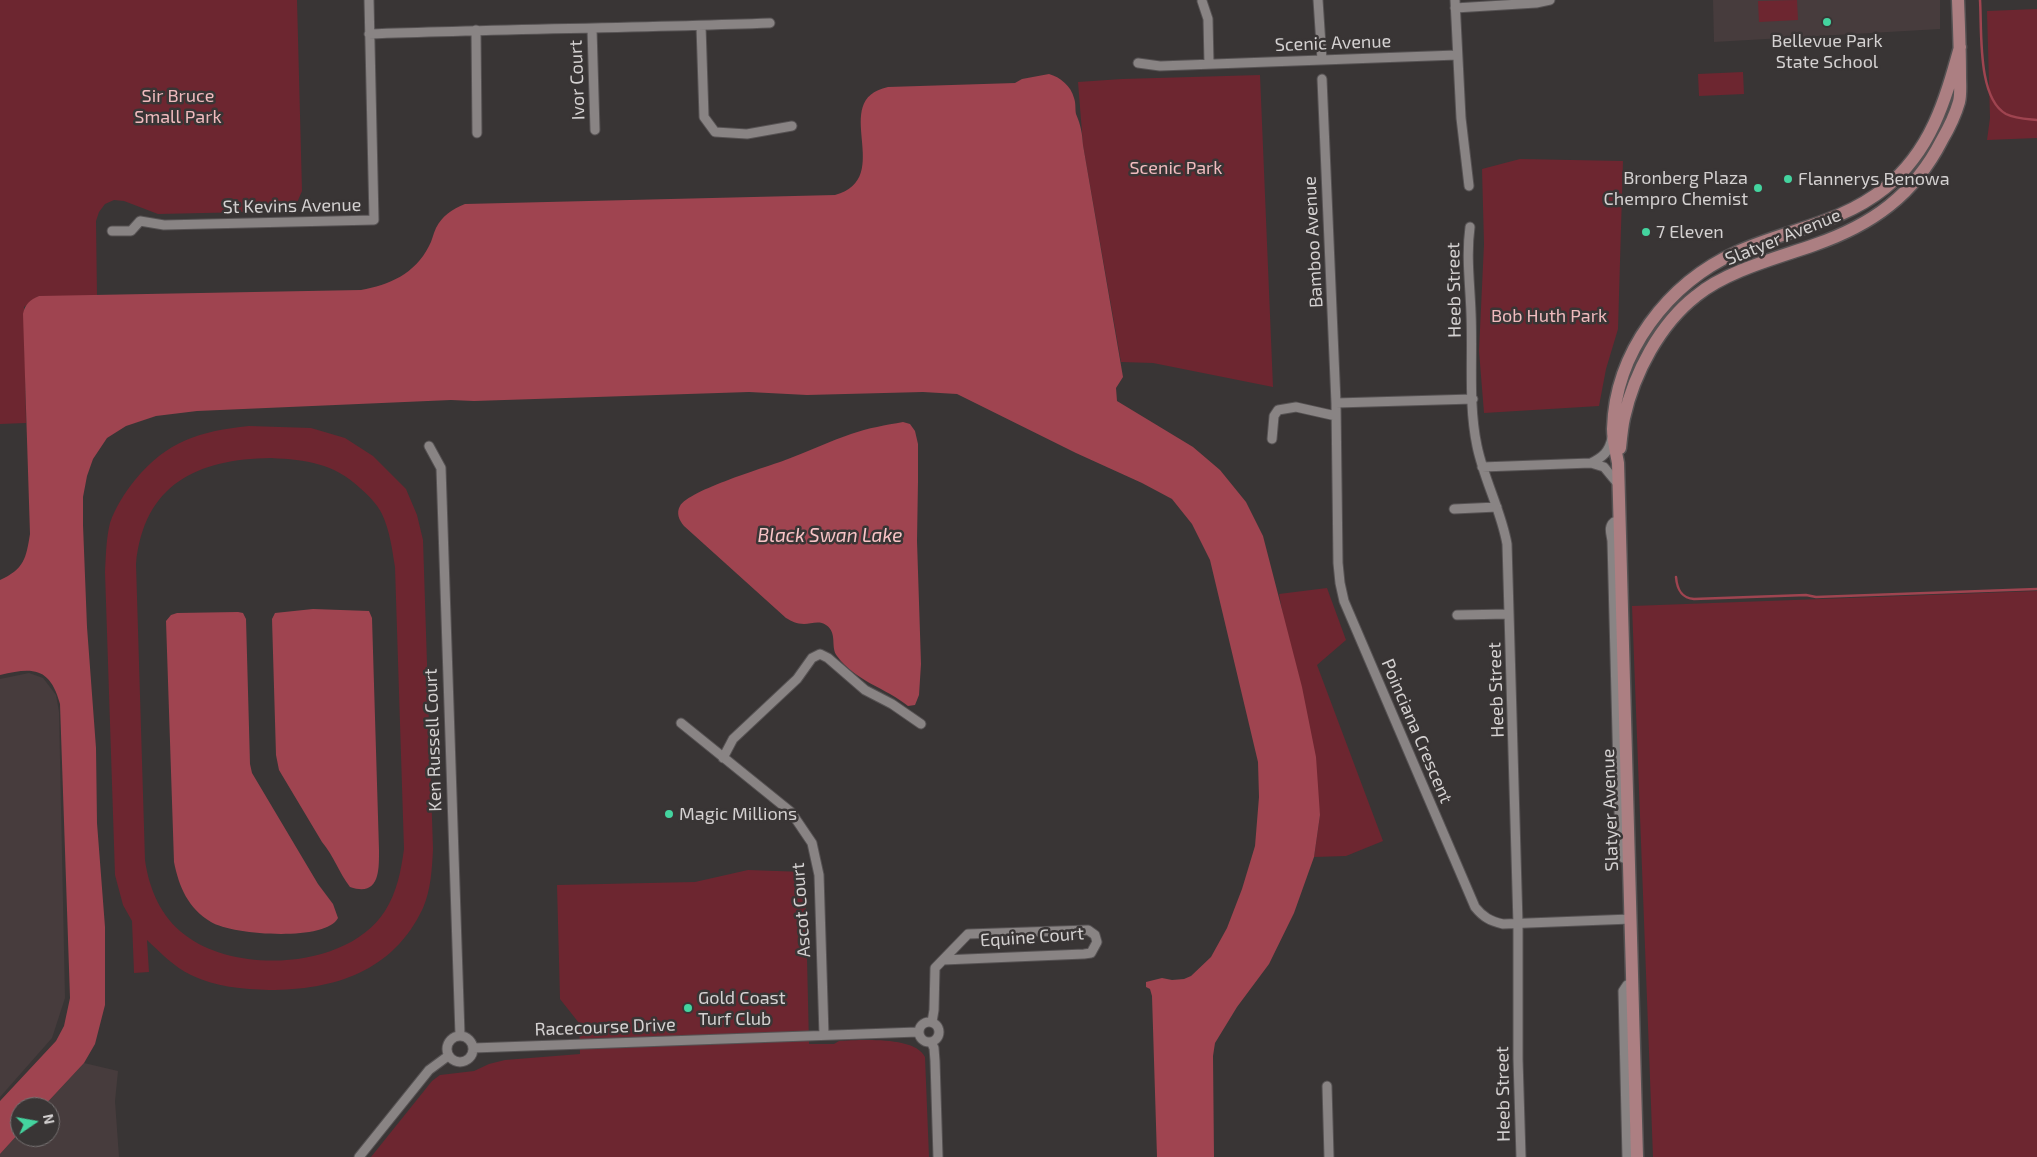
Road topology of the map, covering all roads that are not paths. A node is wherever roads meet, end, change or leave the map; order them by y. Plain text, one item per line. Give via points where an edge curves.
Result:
1 (368, 0) edge
2 (1318, 0) edge
3 (1550, 0) edge
4 (1958, 0) edge
5 (1202, 1) dead end
6 (1455, 4) edge
7 (770, 23) dead end
8 (701, 26) junction
9 (592, 29) junction
10 (476, 30) junction
11 (370, 34) junction
12 (1960, 47) junction
13 (1457, 55) junction
14 (1322, 60) junction
15 (1138, 63) dead end
16 (1209, 64) junction
17 (1322, 79) dead end
18 (792, 126) dead end
19 (595, 130) dead end
20 (477, 133) dead end
21 (1468, 186) dead end
22 (1470, 226) dead end
23 (112, 231) dead end
24 (1473, 399) junction
25 (1336, 403) junction
26 (1336, 416) junction
27 (1613, 431) junction
28 (1272, 439) dead end
29 (430, 446) dead end
30 (1591, 463) junction
31 (1618, 463) junction
32 (1482, 467) junction
33 (1619, 485) junction
34 (1497, 507) junction
35 (1454, 509) dead end
36 (1509, 614) junction
37 (1458, 616) dead end
38 (681, 723) dead end
39 (921, 724) dead end
40 (724, 758) junction
41 (1631, 919) junction
42 (1518, 924) junction
43 (943, 960) junction
44 (1632, 984) junction
45 (932, 1022) junction
46 (918, 1032) junction
47 (824, 1035) junction
48 (460, 1036) junction
49 (931, 1042) junction
50 (472, 1048) junction
51 (448, 1056) junction
52 (1327, 1086) dead end
53 (359, 1157) edge
54 (938, 1157) edge
55 (1329, 1157) edge
56 (1521, 1157) edge
57 (1627, 1157) edge
58 (1637, 1157) edge

1 - 11 street, St Kevins Avenue
2 - 14 street
3 - 6 street
4 - 12 main road, Slatyer Avenue
5 - 16 street via 1208,19
6 - 13 street
7 - 8 street
8 - 9 street
8 - 18 street via 704,117 715,132 746,134
9 - 10 street
9 - 19 street, Ivor Court
10 - 11 street
10 - 20 street
11 - 23 street, St Kevins Avenue via 374,220 164,225 140,221 131,231
12 - 27 main road, Slatyer Avenue via 1939,116 1926,141 1886,187 1844,214 1736,252 1684,286 1660,310 1644,330 1625,367 1614,411
12 - 31 main road, Slatyer Avenue via 1959,100 1954,117 1931,160 1909,189 1884,210 1852,228 1815,245 1768,260 1696,296 1672,319 1638,375 1624,417
13 - 14 street, Scenic Avenue
13 - 21 street
14 - 16 street, Scenic Avenue
15 - 16 street, Scenic Avenue via 1160,66
17 - 25 street, Bamboo Avenue
22 - 24 street, Heeb Street via 1467,270
24 - 25 street
24 - 32 street, Heeb Street via 1474,429
25 - 26 street, Poinciana Crescent
26 - 28 street via 1296,407 1278,410 1274,416
26 - 42 street, Poinciana Crescent via 1338,563 1344,602 1475,907 1493,922
27 - 30 street via 1604,456
27 - 31 main road, Slatyer Avenue
29 - 48 street, Ken Russell Court via 441,468
30 - 32 street
30 - 33 street via 1604,467
31 - 33 main road, Slatyer Avenue
32 - 34 street, Heeb Street
33 - 41 main road, Slatyer Avenue
34 - 35 street
34 - 36 street, Heeb Street via 1507,544
36 - 37 street
36 - 42 street, Heeb Street
38 - 40 street, Ascot Court
39 - 40 street via 865,690 820,654 812,658 797,679 733,739
40 - 47 street, Ascot Court via 791,812 812,843 818,875
41 - 42 street, Poinciana Crescent
41 - 44 main road, Slatyer Avenue
42 - 56 street, Heeb Street
43 - 43 street, Equine Court via 968,934 1088,930 1095,935 1097,942 1091,953 1084,954
43 - 45 street, Equine Court via 935,968
44 - 57 street via 1623,991
44 - 58 main road, Slatyer Avenue
45 - 46 street via 922,1024
45 - 49 street via 938,1026 939,1032
46 - 47 street, Racecourse Drive
46 - 49 street via 921,1039
47 - 50 street, Racecourse Drive
48 - 50 street via 468,1038
48 - 51 street via 448,1042
49 - 54 street via 934,1048
50 - 51 street via 470,1058 463,1062
51 - 53 street via 429,1070
52 - 55 street

